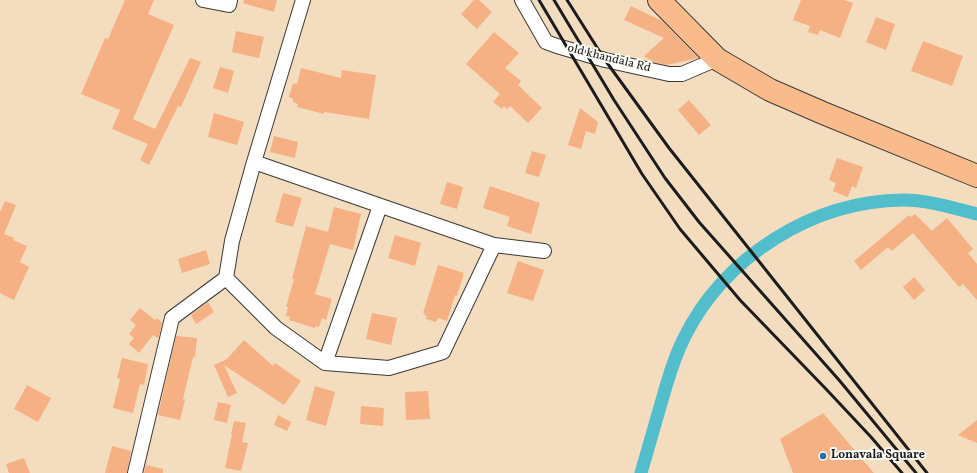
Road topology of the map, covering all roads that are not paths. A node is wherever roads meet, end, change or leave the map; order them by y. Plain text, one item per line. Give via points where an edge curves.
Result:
1 (203, 0) edge
2 (230, 0) edge
3 (303, 0) edge
4 (522, 0) edge
5 (659, 0) edge
6 (676, 0) edge
7 (716, 59) junction
8 (254, 162) junction
9 (977, 166) edge
10 (977, 176) edge
11 (380, 206) junction
12 (494, 245) junction
13 (544, 251) dead end
14 (226, 278) junction
15 (325, 363) junction
16 (135, 473) edge

1 - 2 street via 229,5
3 - 8 street
4 - 7 street, old khandala Rd via 546,42 557,46 669,74 682,74
5 - 7 highway
6 - 9 highway via 726,51 774,82
7 - 10 highway via 770,90
8 - 11 street
8 - 14 street via 232,240
11 - 12 street
11 - 15 street
12 - 13 street
12 - 15 street via 443,352 389,368
14 - 15 street via 276,328
14 - 16 street via 172,318

